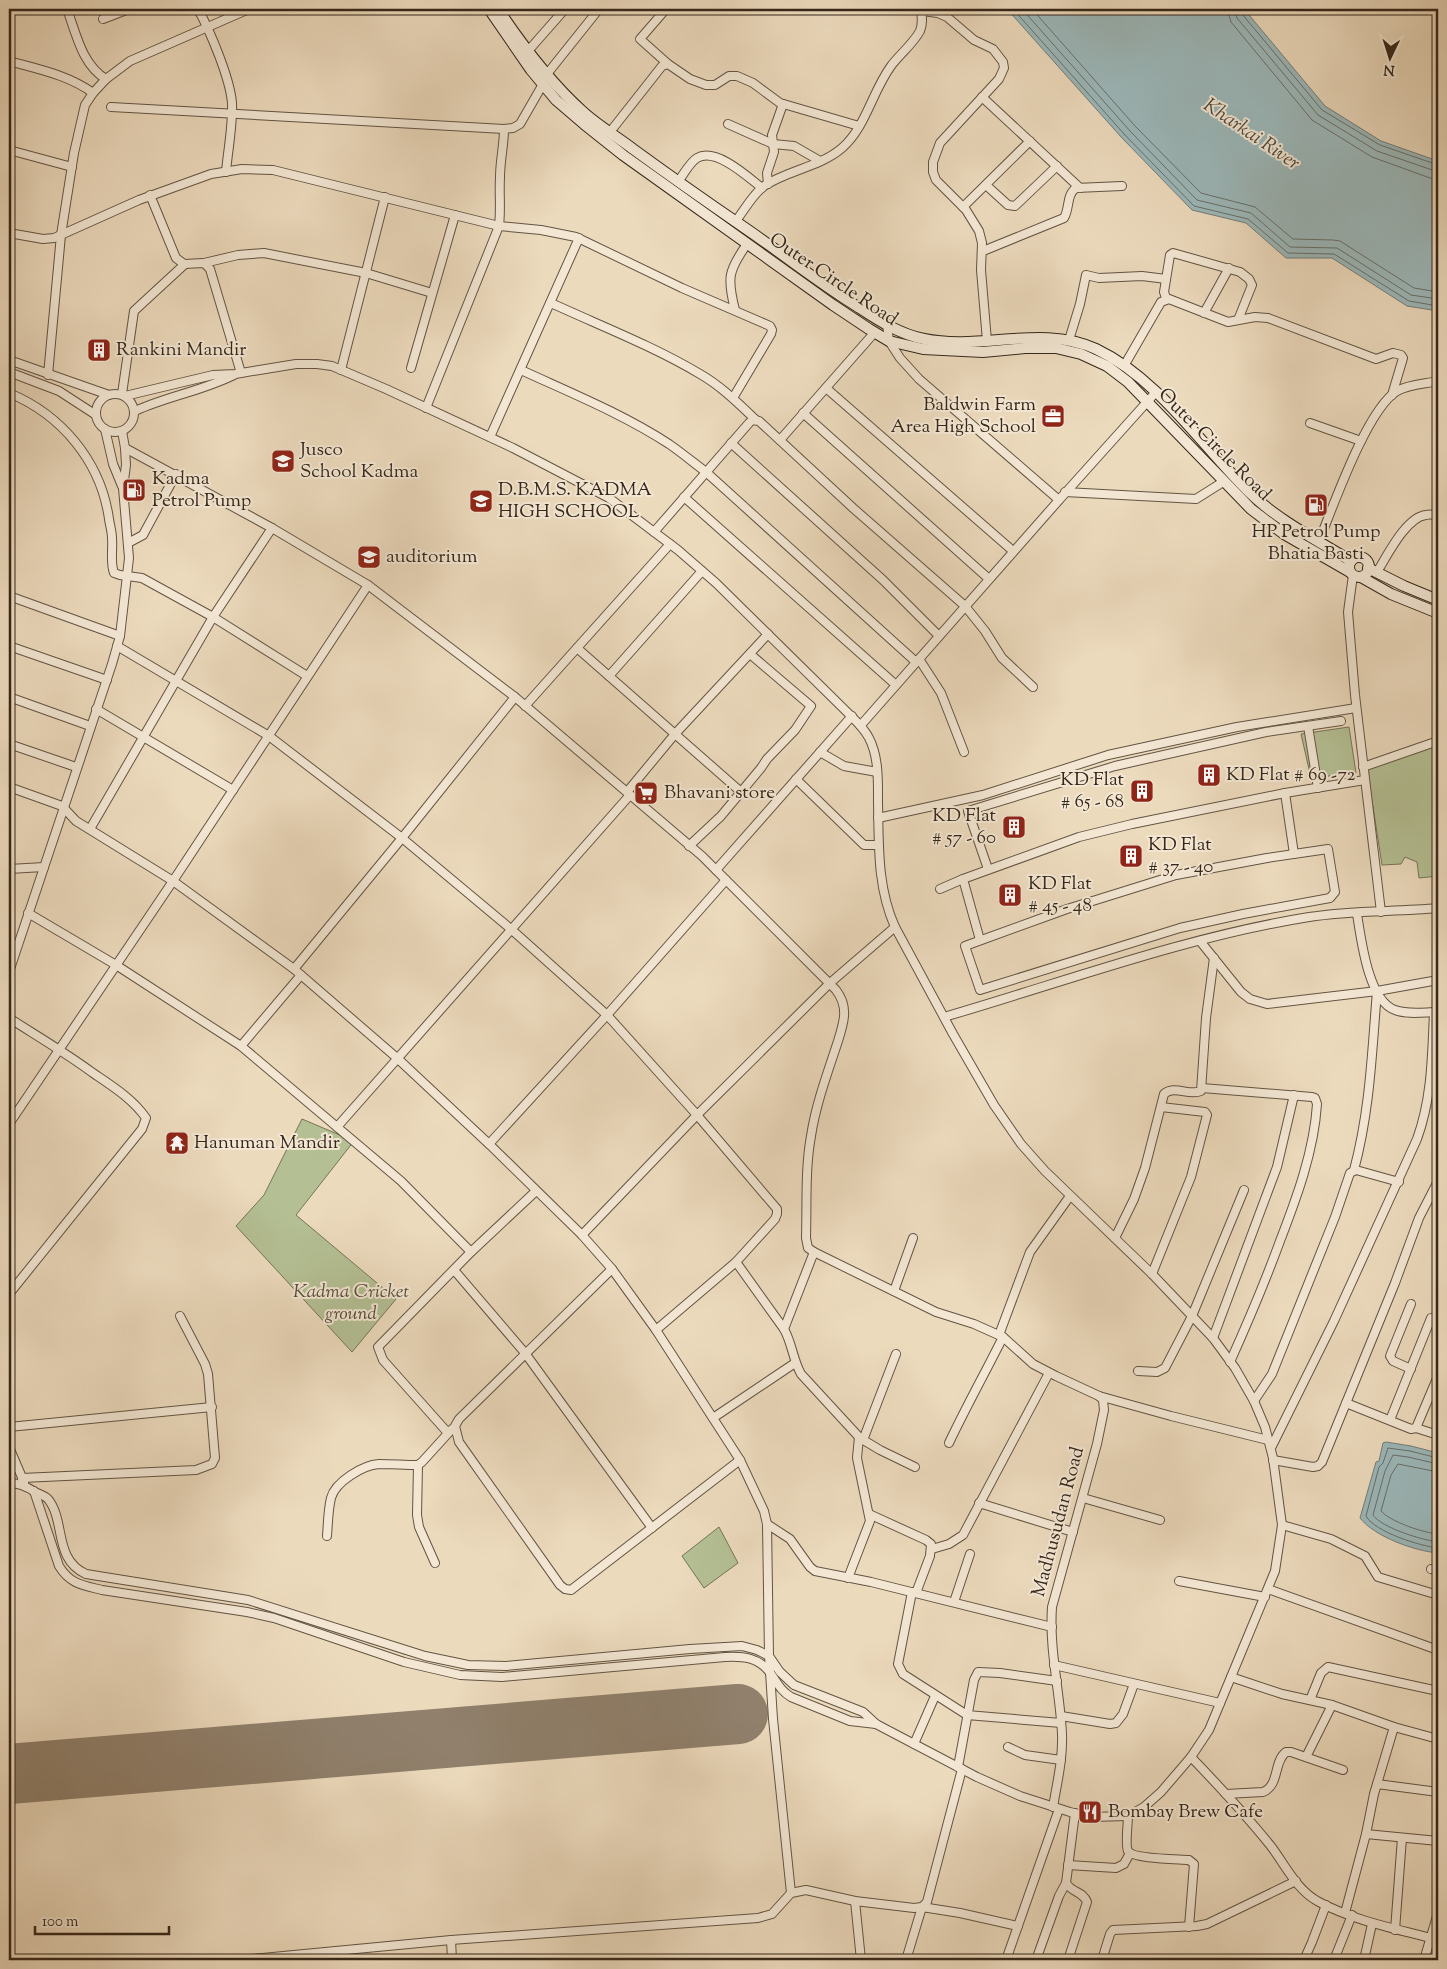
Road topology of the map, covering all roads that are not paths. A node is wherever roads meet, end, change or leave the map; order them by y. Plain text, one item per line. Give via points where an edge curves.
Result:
1 (67, 9) edge
2 (129, 9) edge
3 (198, 9) edge
4 (249, 9) edge
5 (489, 9) edge
6 (498, 9) edge
7 (565, 9) edge
8 (599, 9) edge
9 (666, 9) edge
10 (922, 10) edge
11 (103, 19) dead end
12 (208, 27) junction
13 (528, 51) junction
14 (9, 61) edge
15 (668, 64) junction
16 (546, 74) junction
17 (106, 79) junction
18 (543, 84) junction
19 (93, 93) junction
20 (982, 97) junction
21 (783, 104) junction
22 (111, 107) dead end
23 (232, 113) junction
24 (728, 124) dead end
25 (859, 126) junction
26 (504, 129) junction
27 (610, 132) junction
28 (1030, 141) junction
29 (773, 144) junction
30 (9, 150) edge
31 (820, 161) junction
32 (1057, 166) junction
33 (72, 167) junction
34 (226, 172) junction
35 (678, 182) junction
36 (986, 185) junction
37 (765, 186) junction
38 (1122, 186) dead end
39 (1080, 188) junction
40 (150, 195) junction
41 (385, 197) junction
42 (963, 207) junction
43 (455, 215) junction
44 (735, 222) junction
45 (499, 226) junction
46 (9, 233) edge
47 (61, 234) junction
48 (579, 238) junction
49 (747, 244) junction
50 (983, 251) junction
51 (186, 264) junction
52 (204, 264) junction
53 (1229, 268) junction
54 (366, 273) junction
55 (1166, 280) junction
56 (432, 294) junction
57 (1166, 298) junction
58 (551, 303) junction
59 (735, 310) junction
60 (1204, 313) junction
61 (1238, 320) junction
62 (887, 324) junction
63 (875, 332) junction
64 (889, 340) junction
65 (1069, 340) junction
66 (988, 341) junction
67 (9, 360) edge
68 (1124, 366) junction
69 (411, 368) dead end
70 (341, 370) junction
71 (521, 370) junction
72 (9, 372) edge
73 (238, 374) junction
74 (48, 375) junction
75 (1438, 381) edge
76 (826, 388) junction
77 (1156, 392) junction
78 (9, 393) edge
79 (109, 395) junction
80 (124, 395) junction
81 (1392, 395) junction
82 (733, 398) junction
83 (1147, 401) junction
84 (426, 408) junction
85 (135, 411) junction
86 (803, 413) junction
87 (96, 415) junction
88 (756, 420) junction
89 (1310, 423) dead end
90 (105, 429) junction
91 (122, 431) junction
92 (490, 437) junction
93 (780, 440) junction
94 (1361, 441) junction
95 (731, 443) junction
96 (125, 448) junction
97 (706, 472) junction
98 (176, 474) junction
99 (1223, 482) junction
100 (123, 488) junction
101 (1065, 492) junction
102 (684, 497) junction
103 (1058, 500) junction
104 (1438, 516) edge
105 (272, 528) junction
106 (654, 532) junction
107 (1319, 541) junction
108 (128, 543) junction
109 (670, 544) junction
110 (1013, 552) junction
111 (1373, 570) junction
112 (702, 571) junction
113 (1354, 571) junction
114 (128, 576) junction
115 (989, 578) junction
116 (368, 585) junction
117 (9, 596) edge
118 (1438, 600) edge
119 (965, 606) junction
120 (1438, 613) edge
121 (213, 617) junction
122 (768, 634) junction
123 (120, 636) junction
124 (939, 636) junction
125 (9, 646) edge
126 (117, 646) junction
127 (577, 648) junction
128 (750, 654) junction
129 (918, 660) junction
130 (307, 676) junction
131 (610, 676) junction
132 (106, 680) junction
133 (176, 680) junction
134 (896, 686) junction
135 (1033, 687) dead end
136 (9, 697) edge
137 (515, 697) junction
138 (526, 706) junction
139 (1356, 708) junction
140 (96, 710) junction
141 (852, 716) junction
142 (1341, 722) dead end
143 (861, 725) junction
144 (90, 726) junction
145 (1308, 726) junction
146 (675, 734) junction
147 (269, 736) junction
148 (144, 737) junction
149 (1438, 741) edge
150 (9, 744) edge
151 (820, 752) junction
152 (964, 752) dead end
153 (76, 767) junction
154 (1363, 767) junction
155 (877, 772) junction
156 (796, 779) junction
157 (1365, 780) junction
158 (9, 787) edge
159 (1318, 788) junction
160 (233, 790) junction
161 (741, 792) junction
162 (1285, 793) junction
163 (628, 794) junction
164 (64, 808) junction
165 (878, 818) junction
166 (90, 829) junction
167 (402, 838) junction
168 (878, 845) junction
169 (689, 846) junction
170 (1294, 854) junction
171 (44, 866) junction
172 (988, 869) junction
173 (9, 870) edge
174 (716, 870) junction
175 (963, 879) junction
176 (726, 880) junction
177 (174, 881) junction
178 (940, 889) dead end
179 (1438, 908) edge
180 (1381, 912) junction
181 (28, 913) junction
182 (1357, 914) junction
183 (895, 927) junction
184 (512, 930) junction
185 (980, 940) junction
186 (1200, 940) junction
187 (1214, 958) junction
188 (116, 965) junction
189 (294, 969) junction
190 (9, 972) edge
191 (301, 975) junction
192 (1438, 980) edge
193 (830, 983) junction
194 (1377, 991) junction
195 (1436, 1012) edge
196 (608, 1015) junction
197 (9, 1018) edge
198 (944, 1018) junction
199 (241, 1046) junction
200 (60, 1050) junction
201 (397, 1058) junction
202 (1202, 1088) junction
203 (1294, 1095) junction
204 (1160, 1107) junction
205 (697, 1115) junction
206 (9, 1124) edge
207 (338, 1127) junction
208 (489, 1144) junction
209 (1354, 1170) junction
210 (1399, 1182) junction
211 (1438, 1182) edge
212 (1244, 1190) dead end
213 (536, 1191) junction
214 (1070, 1196) junction
215 (582, 1235) junction
216 (913, 1238) dead end
217 (1115, 1238) junction
218 (471, 1252) junction
219 (814, 1252) junction
220 (736, 1262) junction
221 (612, 1269) junction
222 (454, 1270) junction
223 (1152, 1274) junction
224 (894, 1291) junction
225 (9, 1294) edge
226 (1411, 1304) dead end
227 (180, 1316) dead end
228 (1192, 1316) junction
229 (1438, 1321) edge
230 (784, 1329) junction
231 (656, 1330) junction
232 (1001, 1336) junction
233 (1213, 1338) junction
234 (526, 1354) junction
235 (896, 1354) dead end
236 (1230, 1362) junction
237 (795, 1363) junction
238 (1411, 1369) junction
239 (1138, 1371) dead end
240 (1049, 1373) junction
241 (1438, 1376) edge
242 (1099, 1396) junction
243 (1254, 1401) junction
244 (1346, 1403) junction
245 (212, 1407) junction
246 (713, 1418) junction
247 (1390, 1420) junction
248 (455, 1426) junction
249 (9, 1427) edge
250 (1416, 1428) junction
251 (448, 1433) junction
252 (1438, 1435) edge
253 (861, 1438) junction
254 (1268, 1440) junction
255 (949, 1443) dead end
256 (9, 1448) edge
257 (1270, 1448) junction
258 (740, 1460) junction
259 (1273, 1460) junction
260 (418, 1465) junction
261 (915, 1467) dead end
262 (22, 1478) junction
263 (9, 1483) edge
264 (26, 1486) junction
265 (34, 1491) junction
266 (1083, 1498) junction
267 (979, 1504) junction
268 (870, 1514) junction
269 (1160, 1520) dead end
270 (767, 1524) junction
271 (1282, 1525) junction
272 (652, 1528) junction
273 (1073, 1532) junction
274 (327, 1536) dead end
275 (932, 1548) junction
276 (970, 1554) dead end
277 (435, 1563) dead end
278 (848, 1578) junction
279 (1179, 1581) dead end
280 (914, 1593) junction
281 (1266, 1593) junction
282 (1438, 1594) edge
283 (954, 1602) junction
284 (1052, 1627) junction
285 (1438, 1650) edge
286 (769, 1656) junction
287 (1054, 1664) junction
288 (770, 1672) junction
289 (1231, 1677) junction
290 (1057, 1681) junction
291 (1134, 1684) junction
292 (1438, 1691) edge
293 (936, 1696) junction
294 (1310, 1700) junction
295 (1220, 1703) junction
296 (1332, 1705) junction
297 (967, 1715) junction
298 (1061, 1719) junction
299 (876, 1724) junction
300 (1394, 1727) junction
301 (1438, 1739) edge
302 (914, 1744) junction
303 (1008, 1747) dead end
304 (1191, 1757) junction
305 (1306, 1757) junction
306 (1061, 1760) junction
307 (960, 1768) junction
308 (1343, 1770) dead end
309 (1377, 1784) junction
310 (1438, 1792) edge
311 (1226, 1794) junction
312 (1056, 1808) junction
313 (1075, 1813) junction
314 (1128, 1816) junction
315 (1366, 1834) junction
316 (1402, 1838) junction
317 (1438, 1841) edge
318 (1130, 1853) junction
319 (1068, 1865) junction
320 (1296, 1881) junction
321 (1066, 1884) junction
322 (791, 1893) junction
323 (855, 1901) junction
324 (1326, 1905) junction
325 (922, 1907) junction
326 (1438, 1913) edge
327 (1349, 1914) junction
328 (1372, 1924) junction
329 (1018, 1926) junction
330 (1188, 1927) junction
331 (1394, 1930) junction
332 (451, 1940) junction
333 (1435, 1940) edge
334 (263, 1959) edge
335 (241, 1960) edge
336 (452, 1960) edge
337 (861, 1960) edge
338 (907, 1960) edge
339 (1006, 1960) edge
340 (1036, 1960) edge
341 (1068, 1960) edge
342 (1102, 1960) edge
343 (1304, 1960) edge
344 (1334, 1960) edge
345 (1364, 1960) edge
346 (1424, 1960) edge

1 - 17 street via 85,56 92,68
2 - 11 street
3 - 12 street
4 - 12 street
5 - 18 main road, Outer Circle Road
6 - 13 main road, Outer Circle Road
7 - 13 street
8 - 16 street
9 - 15 street via 640,39
10 - 20 street via 947,18 1000,56 1002,74
10 - 25 street via 919,32 878,86
12 - 17 street via 130,61
12 - 23 street via 230,90
13 - 16 main road, Outer Circle Road
14 - 19 street via 82,84
15 - 21 street via 706,86 737,76
15 - 27 street via 662,66
16 - 27 main road, Outer Circle Road via 583,112
17 - 19 street
18 - 26 street via 520,124
18 - 49 main road, Outer Circle Road via 556,100 623,155
19 - 33 street via 85,105
20 - 28 street
20 - 42 street via 940,143 934,162 936,180
21 - 25 street
21 - 29 street via 773,130
22 - 23 street
23 - 26 street
23 - 34 street
24 - 29 street
25 - 31 street via 843,147
26 - 45 street
27 - 35 main road, Outer Circle Road
28 - 32 street
28 - 36 street
29 - 31 street via 790,145
29 - 37 street via 773,158
30 - 33 street
31 - 37 street
32 - 36 street via 1015,206 1008,205
32 - 39 street
33 - 47 street
34 - 40 street
34 - 41 street via 273,170
35 - 37 street via 695,160 706,157 726,161
35 - 44 main road, Outer Circle Road
36 - 42 street
37 - 44 street
38 - 39 street
39 - 50 street via 1070,194 1064,218
40 - 47 street
40 - 51 street via 176,258
41 - 43 street
41 - 54 street
42 - 50 street via 979,231
43 - 45 street
43 - 56 street
44 - 62 main road, Outer Circle Road
45 - 48 street via 550,231
45 - 84 street
46 - 47 street via 43,239
47 - 74 street
48 - 58 street
48 - 59 street
49 - 59 street via 733,264 729,288
49 - 63 main road, Outer Circle Road
50 - 66 street via 981,270
51 - 52 street
51 - 80 street via 134,311
52 - 54 street via 238,255 264,253
52 - 73 street via 210,270
53 - 55 street via 1174,252 1170,255
53 - 60 street
53 - 61 street via 1252,282
54 - 56 street
54 - 70 street
55 - 57 street
55 - 65 street via 1086,275
56 - 69 street
57 - 60 street
57 - 68 street
58 - 71 street
58 - 82 street via 667,356 701,374
59 - 82 street via 767,324 772,330
60 - 61 street via 1228,322
61 - 81 street via 1268,318 1376,359 1393,353 1401,355 1403,358
62 - 64 street
62 - 66 main road, Outer Circle Road via 925,339
63 - 64 main road, Outer Circle Road
63 - 76 street
64 - 83 main road, Outer Circle Road via 939,350 983,352 1056,348 1081,354 1107,366
64 - 103 street via 919,379
65 - 66 main road, Outer Circle Road
65 - 68 main road, Outer Circle Road via 1096,349
67 - 74 street
68 - 77 main road, Outer Circle Road
70 - 73 street via 332,366 296,364
70 - 84 street
71 - 92 street
71 - 97 street via 636,425 669,444
72 - 87 street via 59,391
73 - 80 street via 213,375
73 - 85 street via 215,385 164,398
74 - 79 street
75 - 81 street via 1404,388
76 - 86 street
76 - 110 street
77 - 83 street
77 - 107 main road, Outer Circle Road via 1252,494 1270,510
78 - 114 street via 47,414 71,435 89,460 101,484 108,510 112,569 116,574
79 - 80 street
79 - 87 street via 101,399
80 - 85 street via 132,402
81 - 94 street via 1378,411
82 - 88 street
83 - 99 main road, Outer Circle Road
83 - 101 street
84 - 92 street
85 - 91 street via 134,419
86 - 93 street
86 - 115 street
87 - 90 street
88 - 93 street
88 - 95 street via 749,423
89 - 94 street
90 - 91 street
90 - 100 street via 113,464
91 - 96 street
92 - 106 street via 610,498
93 - 119 street
94 - 107 street
95 - 97 street
95 - 124 street via 884,580
96 - 98 street
96 - 100 street
97 - 102 street
97 - 129 street
98 - 105 street
98 - 108 street via 143,535
99 - 101 street via 1196,499
99 - 113 main road, Outer Circle Road via 1251,510 1284,534
100 - 108 street
101 - 103 street
102 - 106 street
102 - 134 street
103 - 110 street
104 - 111 street via 1426,515 1410,524
105 - 116 street
105 - 121 street
106 - 109 street
107 - 113 main road, Outer Circle Road
108 - 114 street
109 - 112 street
109 - 127 street
110 - 115 street
111 - 113 main road via 1365,575
111 - 113 main road via 1366,560 1358,558
111 - 118 main road
112 - 122 street
112 - 131 street
113 - 120 main road via 1392,594
113 - 139 street via 1348,612
114 - 121 street via 142,578
114 - 123 street
115 - 119 street
116 - 130 street
116 - 137 street
117 - 123 street
119 - 124 street
119 - 135 street via 1002,658
121 - 130 street
121 - 133 street
122 - 128 street
122 - 141 street
123 - 126 street
124 - 129 street
125 - 132 street
126 - 132 street
126 - 133 street
127 - 131 street
127 - 138 street
128 - 146 street
128 - 161 street via 811,706 795,730 766,759
129 - 134 street
129 - 152 street via 941,693
130 - 147 street
131 - 146 street
132 - 140 street
133 - 147 street
133 - 148 street
134 - 143 street
136 - 144 street
137 - 138 street
137 - 167 street
138 - 163 street
139 - 154 street
139 - 165 street via 1237,727 1108,756 983,795
140 - 144 street
140 - 148 street
141 - 143 street
141 - 151 street
142 - 145 street
143 - 155 street via 870,740
144 - 153 street
145 - 159 street
145 - 172 street via 1266,732 1115,766 968,811
146 - 161 street
146 - 163 street
147 - 160 street
147 - 167 street
148 - 160 street
148 - 166 street
149 - 154 street
150 - 153 street
151 - 155 street via 844,766
151 - 156 street
153 - 164 street
154 - 157 street
155 - 165 street
156 - 168 street via 864,845
156 - 174 street
157 - 159 street
157 - 180 street
158 - 164 street
159 - 162 street
160 - 177 street
161 - 169 street
162 - 170 street
162 - 172 street via 1079,837
163 - 169 street
163 - 184 street
164 - 166 street via 76,821
164 - 171 street
165 - 168 street
166 - 177 street
167 - 184 street
167 - 189 street
168 - 183 street via 886,908
169 - 174 street
170 - 185 street via 1176,874
170 - 185 street via 1328,849 1335,892 1330,898 1180,928 980,990 965,946
171 - 173 street
171 - 181 street
172 - 175 street
174 - 176 street
175 - 178 street
175 - 185 street
176 - 193 street
176 - 196 street
177 - 188 street
177 - 189 street
179 - 180 street
180 - 182 street
181 - 188 street
181 - 190 street
182 - 186 street via 1311,917
182 - 194 street via 1363,953
183 - 193 street
183 - 198 street
184 - 196 street
184 - 201 street
186 - 187 street
186 - 198 street
187 - 194 street via 1241,992 1250,999 1267,1004
187 - 202 street
188 - 199 street
188 - 200 street
189 - 191 street
191 - 199 street
191 - 201 street
192 - 194 street
193 - 205 street
193 - 219 street via 841,997 845,1014 811,1135 806,1238 808,1248
194 - 195 street via 1387,1006 1396,1011
194 - 209 street via 1369,1094
195 - 210 street via 1424,1119
196 - 205 street
196 - 208 street
197 - 200 street
198 - 214 street via 994,1105 1021,1144
199 - 207 street
200 - 206 street
200 - 225 street via 119,1090 141,1111 146,1118 145,1124
201 - 207 street
201 - 208 street
202 - 203 street
202 - 204 street via 1199,1093 1167,1091
203 - 233 street via 1276,1167
203 - 236 street via 1315,1098 1317,1104 1311,1146 1303,1178 1258,1300
204 - 217 street via 1145,1168
204 - 223 street via 1205,1112 1207,1115 1191,1177
205 - 215 street
205 - 220 street via 777,1209 775,1219
207 - 218 street via 401,1181
208 - 213 street
209 - 210 street
209 - 243 street via 1350,1173 1272,1374
210 - 257 street
211 - 244 street via 1419,1218
212 - 228 street
213 - 215 street
213 - 218 street
214 - 217 street
214 - 232 street via 1030,1252
215 - 221 street
216 - 224 street
217 - 223 street
218 - 222 street
219 - 224 street
219 - 230 street
220 - 230 street
220 - 231 street
221 - 231 street
221 - 234 street
222 - 234 street
222 - 251 street via 378,1347 383,1360
223 - 228 street
224 - 232 street via 936,1312
226 - 238 street via 1390,1356 1393,1361
227 - 245 street via 205,1364
228 - 233 street
228 - 239 street via 1165,1368 1157,1372
229 - 238 street via 1431,1318
230 - 237 street
231 - 246 street
232 - 240 street
232 - 255 street
233 - 236 street
234 - 248 street
234 - 272 street
235 - 253 street
236 - 243 street
237 - 246 street
237 - 253 street via 814,1389
238 - 247 street
240 - 242 street
240 - 267 street
241 - 250 street
242 - 254 street
242 - 266 street, Madhusudan Road via 1104,1410
243 - 254 street
244 - 247 street
244 - 259 street via 1318,1466
245 - 249 street
245 - 262 street via 215,1458 206,1468
246 - 258 street
247 - 250 street
248 - 251 street
248 - 272 street via 458,1442 565,1589 577,1586
250 - 252 street
251 - 260 street
253 - 261 street
253 - 268 street via 858,1458
254 - 257 street
256 - 262 street
257 - 259 street
258 - 270 street
258 - 272 street
259 - 271 street
260 - 274 street via 377,1464 339,1484 331,1498
260 - 277 street via 418,1527
262 - 264 street
263 - 264 street
264 - 265 street
265 - 286 street via 48,1498 66,1555 78,1570 86,1574 248,1600 449,1662 506,1666 733,1646 749,1647
265 - 288 street via 65,1576 94,1588 274,1618 404,1662 460,1675 502,1677 740,1656 758,1661
266 - 269 street
266 - 273 street, Madhusudan Road
267 - 273 street
267 - 275 street via 963,1535 949,1544
268 - 275 street via 926,1540
268 - 278 street via 868,1531
270 - 278 street via 790,1539 810,1567
270 - 286 street
271 - 281 street via 1275,1571
271 - 282 street via 1331,1539 1365,1556 1378,1577
273 - 284 street, Madhusudan Road via 1055,1594
275 - 280 street
276 - 283 street
278 - 280 street
279 - 281 street
280 - 283 street
280 - 293 street via 898,1664 903,1674
281 - 285 street
281 - 289 street
283 - 284 street
284 - 287 street, Madhusudan Road
286 - 288 street
286 - 299 street via 794,1685 863,1712
287 - 290 street, Madhusudan Road
287 - 291 street
288 - 299 street via 783,1692 791,1697 850,1722
288 - 322 street
289 - 294 street
289 - 295 street
290 - 297 street via 978,1672
290 - 298 street, Madhusudan Road
291 - 295 street
291 - 298 street via 1123,1714 1116,1723
292 - 294 street via 1328,1667 1321,1673
293 - 297 street
293 - 302 street
294 - 296 street
295 - 304 street via 1209,1730
296 - 300 street
296 - 305 street
297 - 298 street
297 - 307 street
298 - 306 street, Madhusudan Road
299 - 302 street
300 - 301 street
300 - 309 street
302 - 307 street
303 - 306 street via 1025,1755
304 - 311 street
304 - 314 street via 1161,1792
305 - 308 street
305 - 311 street via 1291,1752 1283,1754 1268,1790
306 - 312 street, Madhusudan Road
307 - 312 street via 1020,1796
307 - 325 street via 926,1902
309 - 310 street
309 - 315 street
311 - 320 street
312 - 313 street
312 - 329 street, Madhusudan Road
313 - 314 street via 1109,1818
313 - 319 street
314 - 318 street via 1127,1845
315 - 316 street
315 - 327 street
316 - 317 street
316 - 331 street
318 - 319 street via 1124,1864 1116,1868
318 - 330 street via 1192,1861 1194,1878
319 - 321 street
320 - 324 street
320 - 330 street via 1207,1924
321 - 340 street via 1058,1896
321 - 341 street via 1085,1896 1086,1902
322 - 323 street via 806,1890
322 - 332 street via 772,1914 758,1918
323 - 325 street
323 - 337 street
324 - 327 street
324 - 343 street
325 - 329 street
325 - 338 street
326 - 333 street
327 - 328 street
327 - 344 street
328 - 331 street
328 - 345 street
329 - 339 street, Madhusudan Road
330 - 342 street via 1113,1930
331 - 333 street
332 - 334 street
332 - 336 street
333 - 346 street
334 - 335 street

